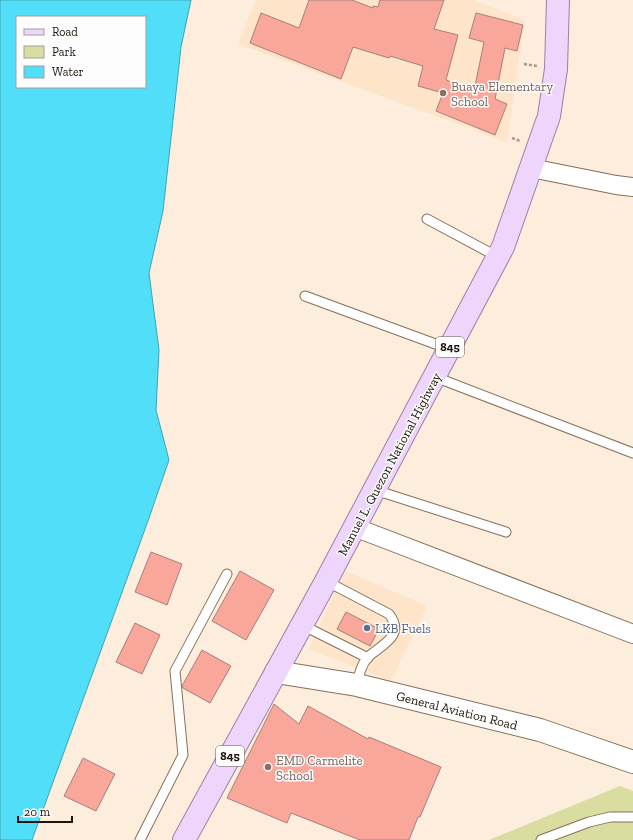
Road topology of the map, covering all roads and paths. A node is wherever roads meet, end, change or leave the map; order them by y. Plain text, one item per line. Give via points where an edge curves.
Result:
1 (558, 0) edge
2 (531, 168) junction
3 (633, 187) edge
4 (427, 220) dead end
5 (498, 257) junction
6 (305, 296) dead end
7 (449, 349) junction
8 (435, 377) junction
9 (633, 453) edge
10 (375, 490) junction
11 (354, 527) junction
12 (506, 532) dead end
13 (227, 574) dead end
14 (326, 581) junction
15 (302, 625) junction
16 (633, 634) edge
17 (368, 658) junction
18 (276, 672) junction
19 (357, 686) junction
20 (633, 762) edge
21 (633, 817) edge
22 (140, 840) edge
23 (184, 840) edge
24 (540, 840) edge

1 - 2 main road, Manuel L. Quezon National Highway / 845 via 556,69 549,116
2 - 3 street
2 - 5 main road, Manuel L. Quezon National Highway / 845
4 - 5 lane
5 - 7 main road, Manuel L. Quezon National Highway / 845
6 - 7 lane
7 - 8 main road, Manuel L. Quezon National Highway / 845
8 - 9 lane
8 - 10 main road, Manuel L. Quezon National Highway / 845
10 - 11 main road, Manuel L. Quezon National Highway / 845
10 - 12 lane
11 - 14 main road, Manuel L. Quezon National Highway / 845
11 - 16 street
13 - 22 lane via 175,671 184,755
14 - 15 main road, Manuel L. Quezon National Highway / 845
14 - 17 lane via 389,614 394,620 395,628 388,643
15 - 17 lane
15 - 18 main road, Manuel L. Quezon National Highway / 845
17 - 19 lane via 360,669
18 - 19 main road, General Aviation Road
18 - 23 main road, Manuel L. Quezon National Highway / 845
19 - 20 main road, General Aviation Road via 540,730
21 - 24 lane via 610,816

